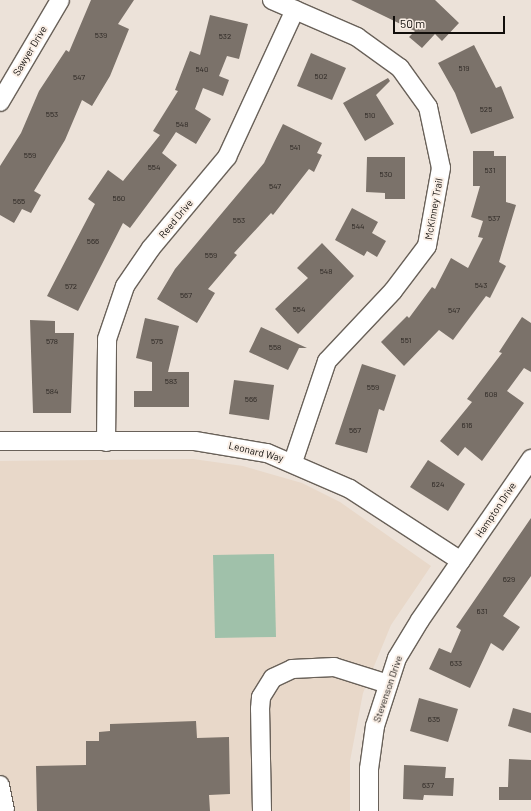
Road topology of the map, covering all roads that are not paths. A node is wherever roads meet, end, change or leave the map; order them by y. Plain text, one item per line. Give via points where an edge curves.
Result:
1 (60, 0) edge
2 (272, 0) edge
3 (295, 10) junction
4 (0, 102) edge
5 (0, 442) edge
6 (106, 442) junction
7 (531, 459) edge
8 (293, 462) junction
9 (461, 562) junction
10 (388, 684) junction
11 (0, 785) edge
12 (5, 811) edge
13 (262, 811) edge
14 (369, 811) edge

1 - 4 street, Sawyer Drive
2 - 3 street, McKinney Trail
3 - 6 street, Reed Drive via 228,157 151,248 126,286 107,339
3 - 8 street, McKinney Trail via 357,37 400,68 428,108 441,168 427,246 393,291 327,361
5 - 6 street, Leonard Way
6 - 8 street, Leonard Way via 217,443
7 - 9 street, Hampton Drive
8 - 9 street, Leonard Way via 367,498
9 - 10 street, Stevenson Drive via 408,639
10 - 13 street via 347,669 292,669 273,678 262,697
10 - 14 street, Stevenson Drive via 372,747
11 - 12 street

